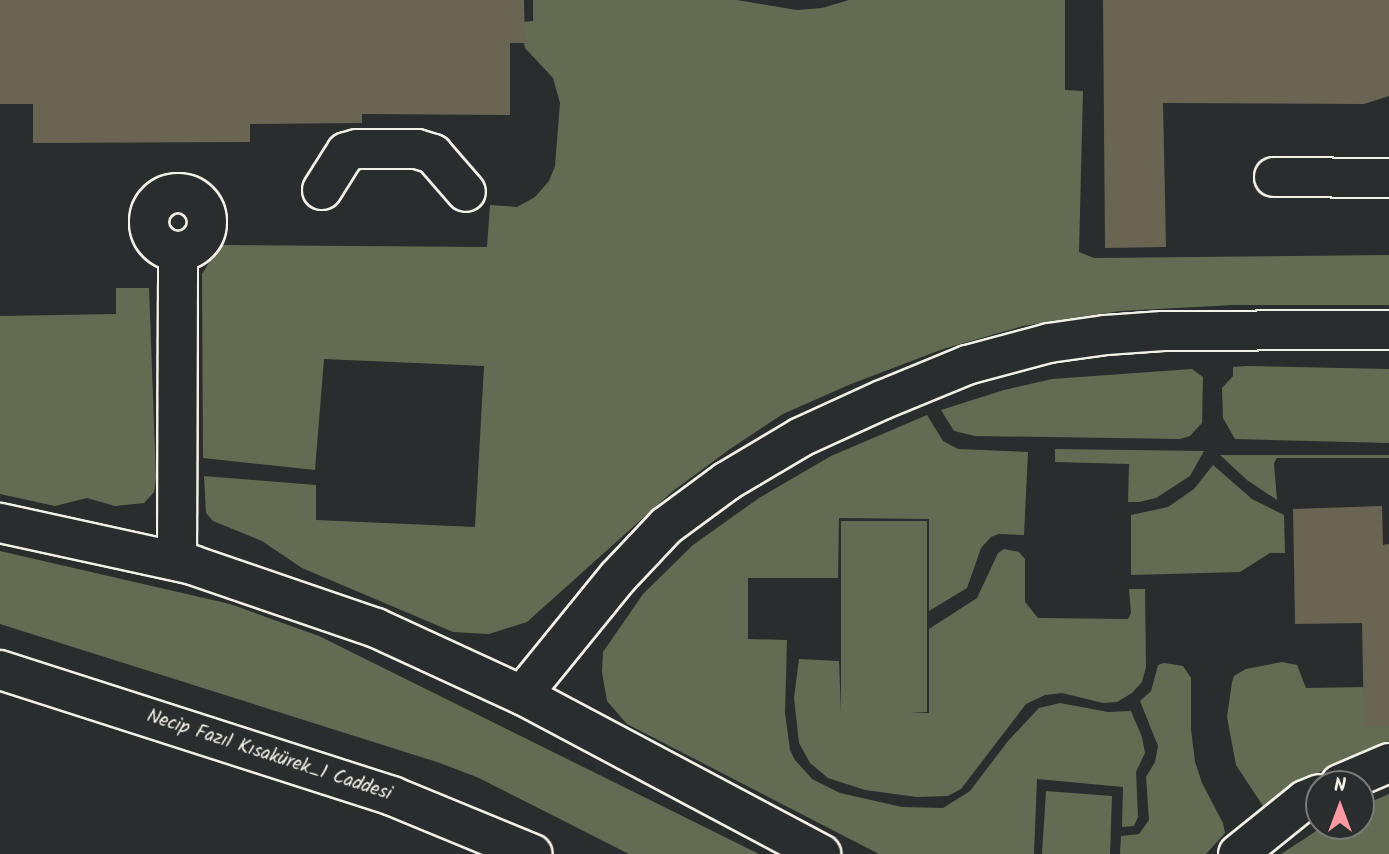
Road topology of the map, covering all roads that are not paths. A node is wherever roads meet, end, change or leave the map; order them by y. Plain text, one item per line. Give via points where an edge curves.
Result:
1 (1274, 177) dead end
2 (1389, 178) edge
3 (322, 190) dead end
4 (466, 192) dead end
5 (178, 251) dead end
6 (1389, 330) edge
7 (0, 523) edge
8 (177, 561) junction
9 (0, 670) edge
10 (522, 695) junction
11 (1389, 763) edge
12 (1373, 770) edge
13 (1305, 800) edge
14 (533, 854) edge
15 (821, 854) edge
16 (1238, 854) edge

1 - 2 street
3 - 4 street via 345,152 416,149 433,154
5 - 8 street
6 - 10 street via 1106,335 1049,343 967,365 882,400 790,444 727,481 666,526
7 - 8 street
8 - 10 street via 376,628
9 - 14 street, Necip Fazıl Kısakürek_1 Caddesi via 392,796
10 - 15 street
11 - 12 street
13 - 16 street

